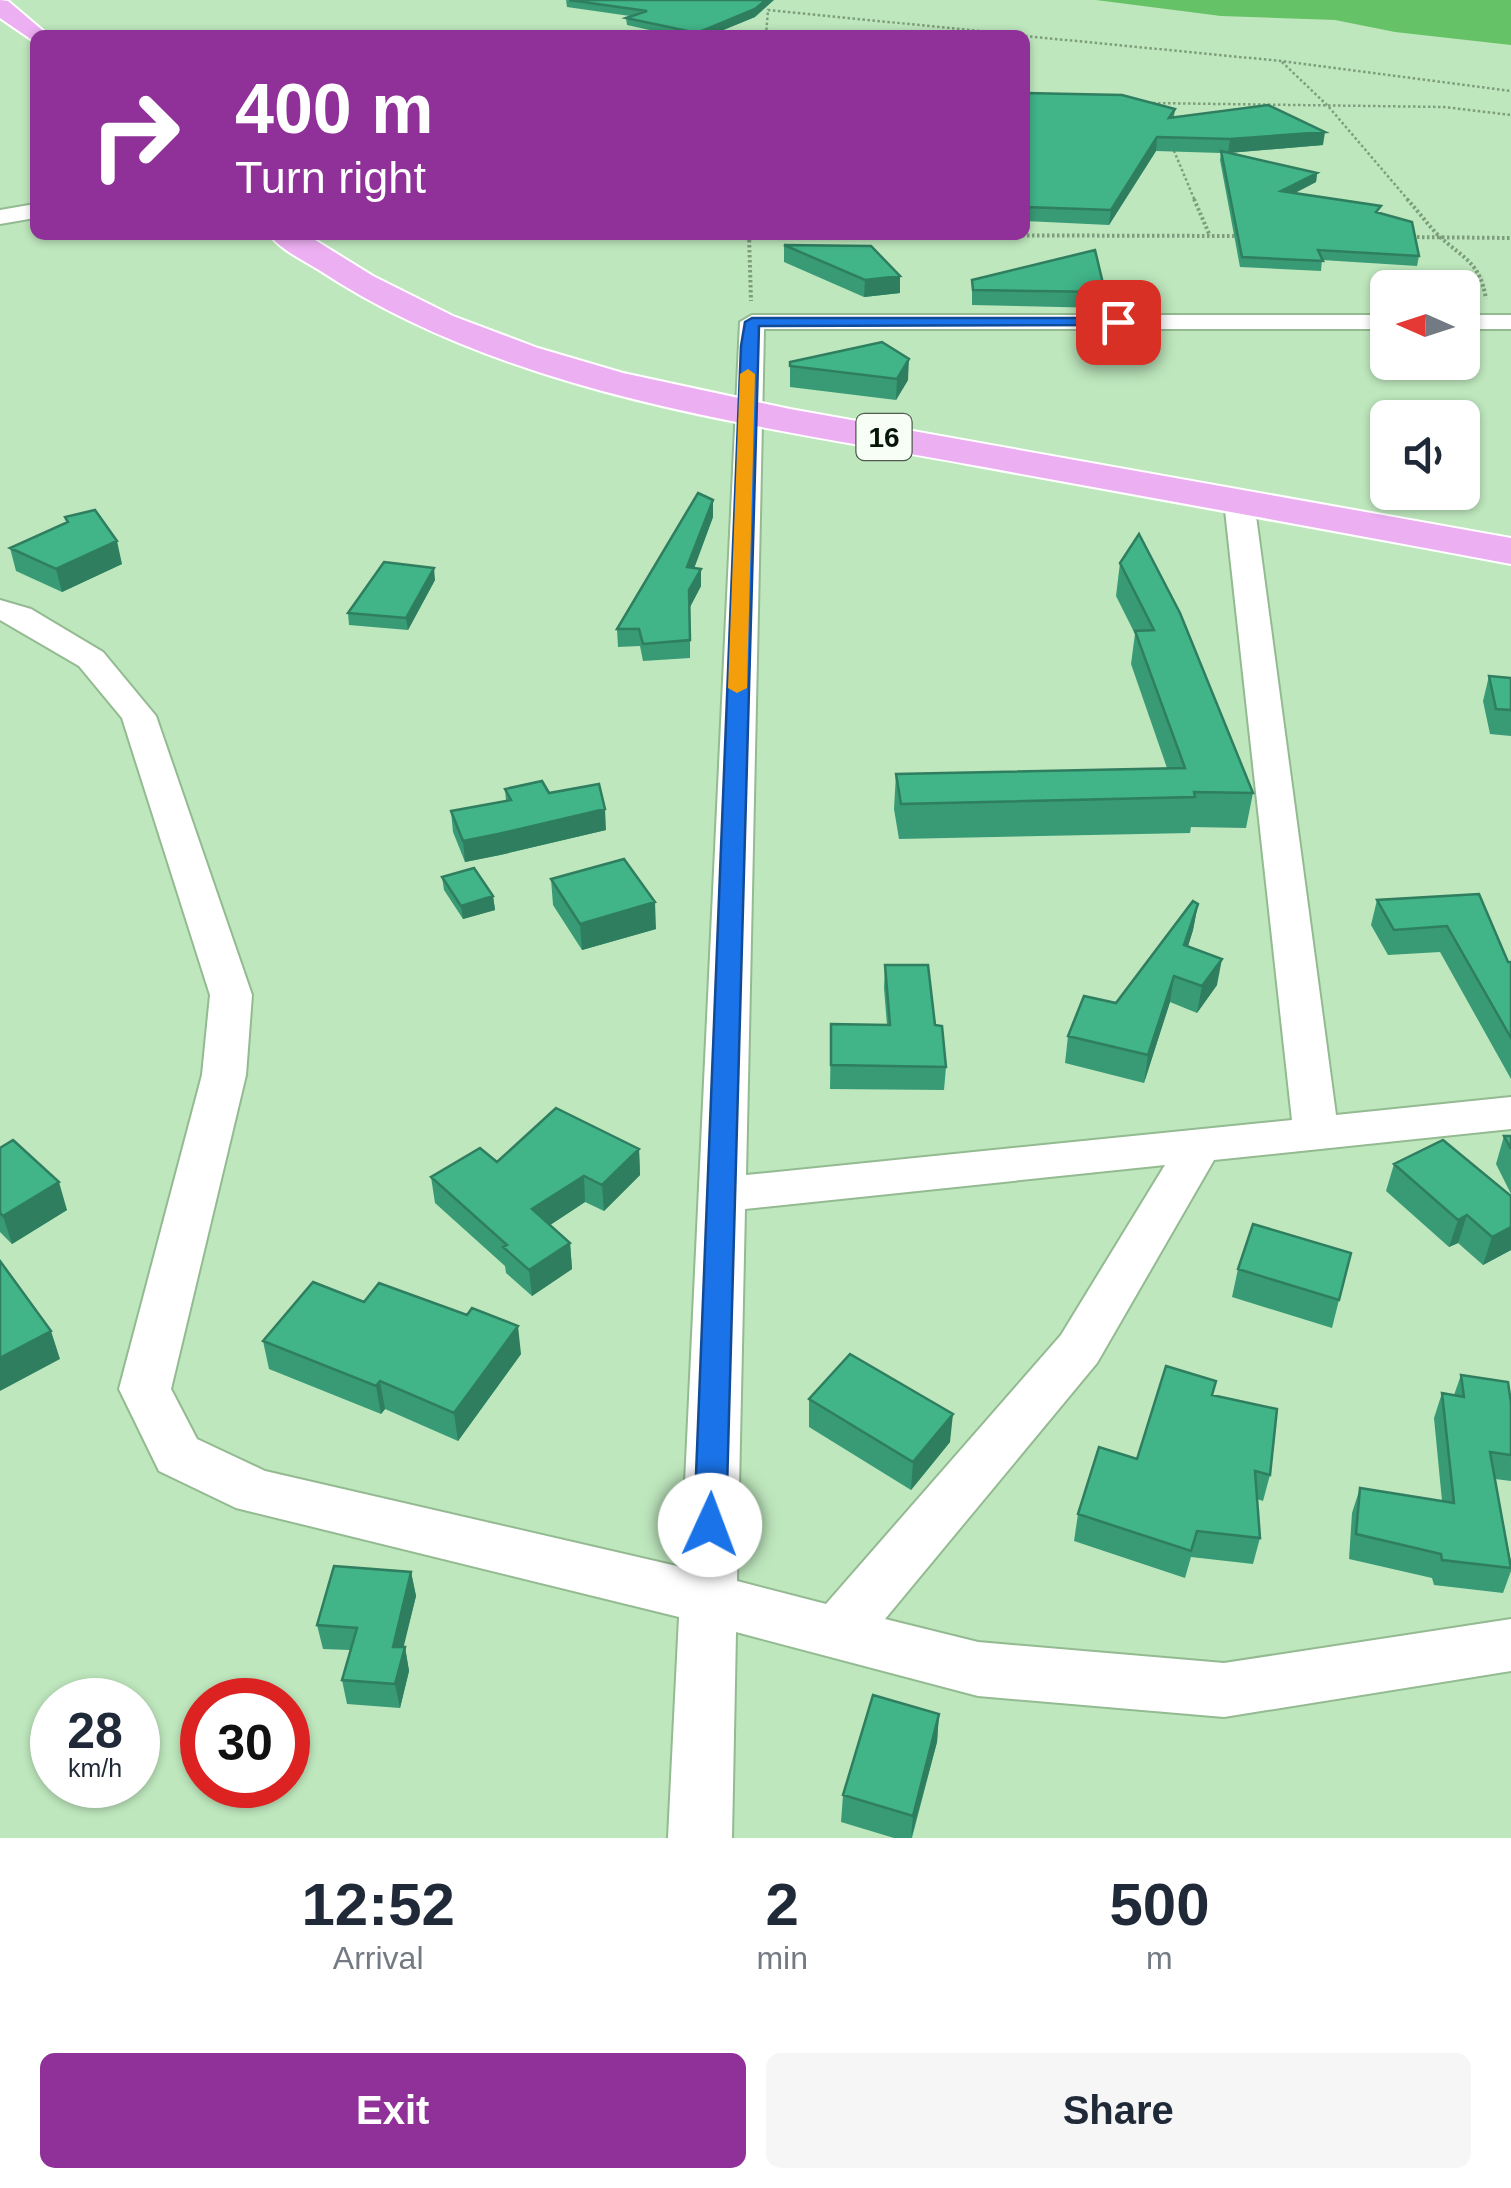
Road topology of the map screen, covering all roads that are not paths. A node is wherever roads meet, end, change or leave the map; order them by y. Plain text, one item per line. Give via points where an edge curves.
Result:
1 (0, 6) edge
2 (30, 30) edge
3 (30, 212) edge
4 (0, 217) edge
5 (293, 240) edge
6 (1370, 322) edge
7 (1480, 322) edge
8 (1511, 322) edge
9 (747, 412) junction
10 (1239, 501) junction
11 (1511, 551) edge
12 (0, 610) edge
13 (1511, 1113) edge
14 (1316, 1133) junction
15 (1200, 1145) junction
16 (720, 1195) junction
17 (708, 1599) junction
18 (838, 1632) junction
19 (1511, 1646) edge
20 (700, 1838) edge

1 - 2 highway
3 - 4 street
5 - 9 highway, 16 via 416,312 505,351
6 - 9 street via 752,322
7 - 8 street
9 - 10 highway, 16
9 - 16 street
10 - 11 highway, 16
10 - 14 street
12 - 17 street via 91,660 139,716 231,995 224,1075 146,1389 178,1456 255,1492
13 - 14 street
14 - 15 street
15 - 16 street
15 - 18 street via 1079,1349
16 - 17 street
17 - 18 street
17 - 20 street
18 - 19 street via 978,1669 1224,1690

